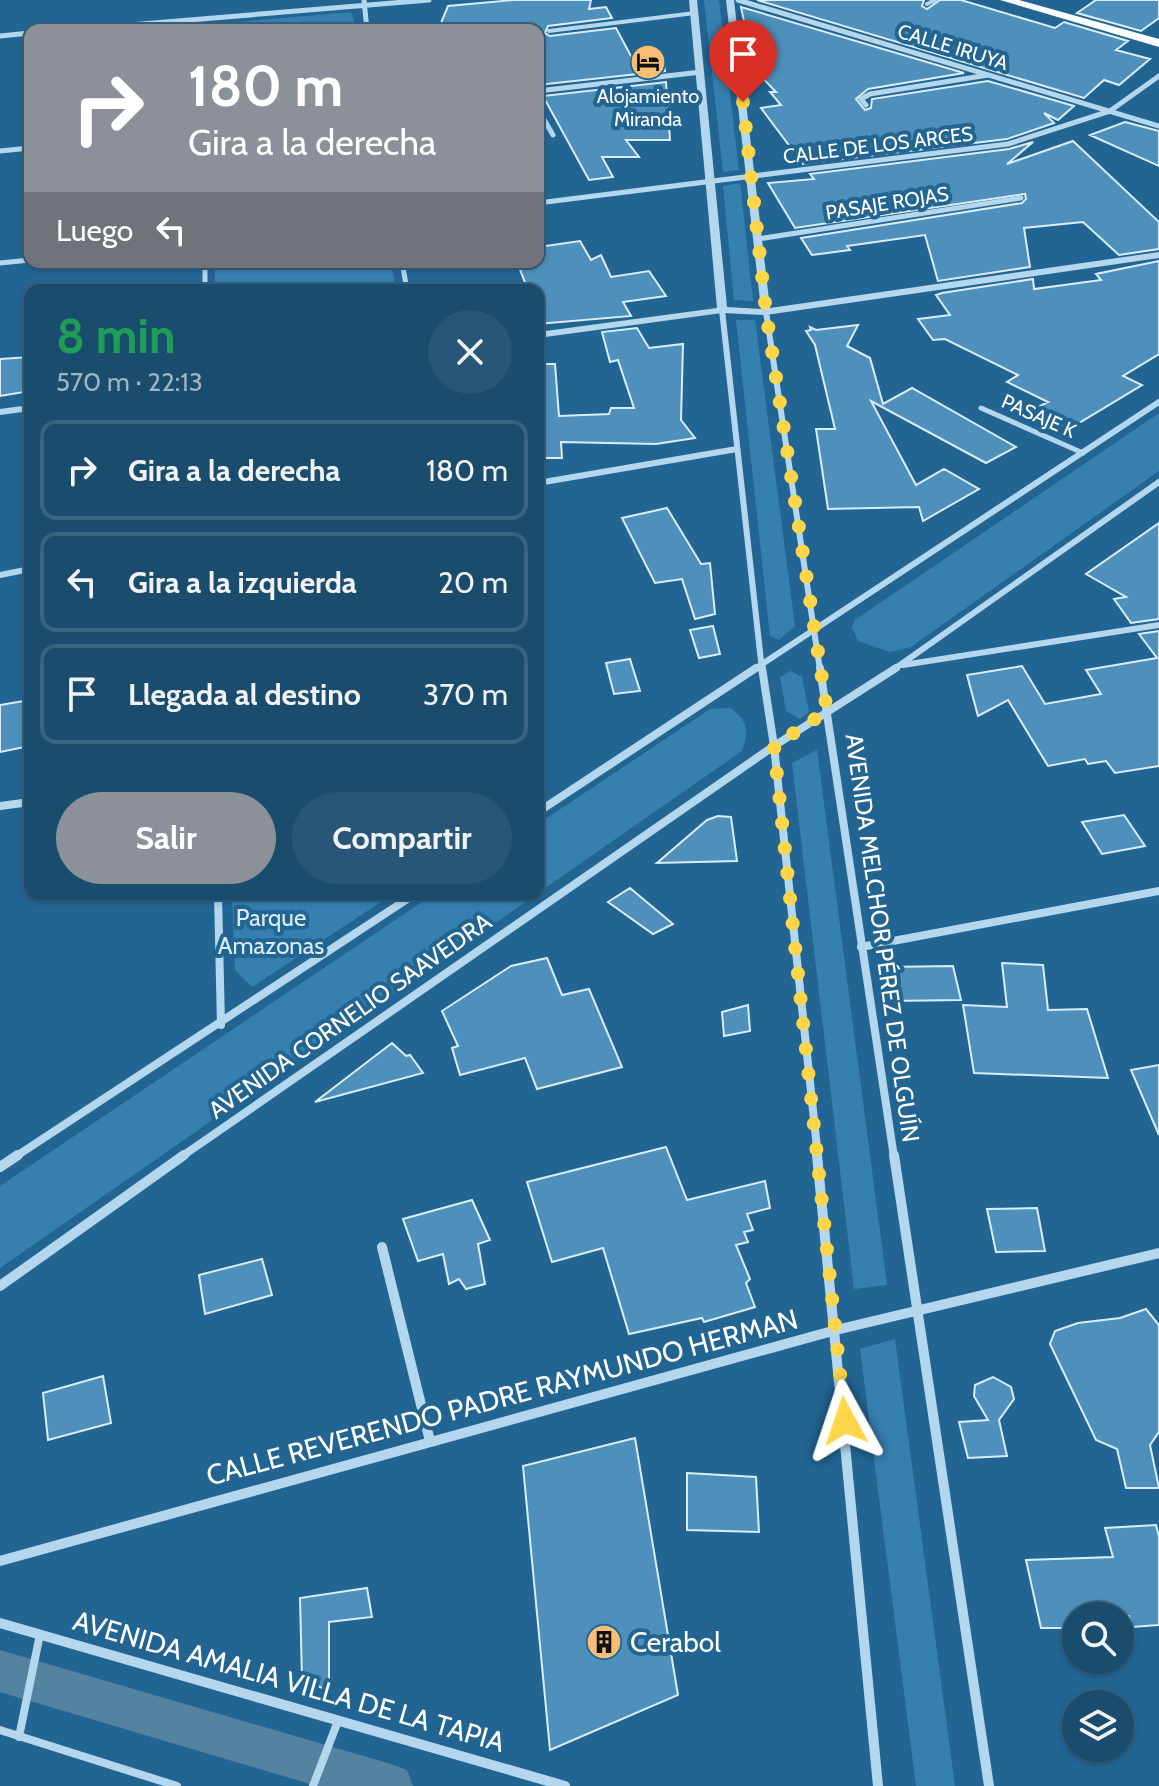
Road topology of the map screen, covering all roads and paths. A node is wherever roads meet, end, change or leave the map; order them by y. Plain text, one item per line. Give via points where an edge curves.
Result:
1 (429, 0) edge
2 (693, 0) edge
3 (730, 0) edge
4 (738, 0) edge
5 (935, 0) edge
6 (1006, 0) edge
7 (1055, 0) edge
8 (364, 3) edge
9 (927, 4) dead end
10 (695, 13) junction
11 (209, 18) junction
12 (139, 24) edge
13 (209, 24) edge
14 (366, 24) edge
15 (1159, 29) edge
16 (549, 31) dead end
17 (24, 34) edge
18 (0, 36) edge
19 (1159, 43) edge
20 (701, 72) junction
21 (993, 75) junction
22 (1159, 76) edge
23 (544, 90) edge
24 (866, 105) dead end
25 (1110, 111) junction
26 (544, 119) edge
27 (1159, 126) edge
28 (553, 135) dead end
29 (24, 149) edge
30 (0, 151) edge
31 (753, 177) junction
32 (711, 181) junction
33 (1021, 198) dead end
34 (544, 202) edge
35 (758, 239) junction
36 (1159, 255) edge
37 (24, 261) edge
38 (0, 263) edge
39 (722, 310) junction
40 (766, 312) junction
41 (544, 334) edge
42 (1159, 402) edge
43 (981, 408) dead end
44 (24, 409) edge
45 (0, 412) edge
46 (737, 449) junction
47 (1083, 453) junction
48 (544, 482) edge
49 (1159, 482) edge
50 (24, 570) edge
51 (0, 575) edge
52 (1159, 625) edge
53 (815, 630) junction
54 (761, 665) junction
55 (899, 666) junction
56 (827, 711) junction
57 (774, 746) junction
58 (24, 803) edge
59 (0, 806) edge
60 (544, 808) edge
61 (1159, 891) edge
62 (218, 900) edge
63 (406, 900) edge
64 (861, 947) junction
65 (221, 1025) junction
66 (0, 1167) edge
67 (382, 1247) dead end
68 (1159, 1253) edge
69 (0, 1286) edge
70 (915, 1311) junction
71 (836, 1330) junction
72 (430, 1441) junction
73 (0, 1561) edge
74 (0, 1623) edge
75 (40, 1634) junction
76 (338, 1721) junction
77 (0, 1730) edge
78 (19, 1737) junction
79 (177, 1786) edge
80 (313, 1786) edge
81 (565, 1786) edge
82 (878, 1786) edge
83 (989, 1786) edge

1 - 8 street
2 - 10 street
3 - 31 street, AVENIDA MELCHOR PÉREZ DE OLGUÍN
4 - 21 street, CALLE IRUYA
5 - 9 lane
6 - 19 highway
7 - 15 highway
8 - 11 street
8 - 14 street
10 - 16 lane
10 - 20 street
11 - 12 street
11 - 13 street
17 - 18 street
20 - 23 street
20 - 32 street
21 - 24 street via 870,94 861,99
21 - 25 street, CALLE IRUYA
22 - 25 street, CALLE DE LOS ARCES
25 - 27 street, CALLE IRUYA
25 - 31 street, CALLE DE LOS ARCES via 1008,144
26 - 28 street
29 - 30 street
31 - 32 street, CALLE DE LOS ARCES
31 - 35 street, AVENIDA MELCHOR PÉREZ DE OLGUÍN
32 - 34 street, CALLE DE LOS ARCES
32 - 39 street
33 - 35 street, PASAJE ROJAS
35 - 40 street, AVENIDA MELCHOR PÉREZ DE OLGUÍN
36 - 40 street
37 - 38 street
39 - 40 street
39 - 41 street
39 - 46 street
40 - 53 street, AVENIDA MELCHOR PÉREZ DE OLGUÍN
42 - 47 street
43 - 47 lane, PASAJE K
44 - 45 street
46 - 48 street
46 - 54 street
47 - 53 street
49 - 55 street, AVENIDA CORNELIO SAAVEDRA
50 - 51 street
52 - 55 street
53 - 54 street
53 - 56 street, AVENIDA MELCHOR PÉREZ DE OLGUÍN
54 - 57 street
54 - 60 street
55 - 56 street, AVENIDA CORNELIO SAAVEDRA
56 - 57 street, AVENIDA CORNELIO SAAVEDRA
56 - 64 street, AVENIDA MELCHOR PÉREZ DE OLGUÍN
57 - 69 street, AVENIDA CORNELIO SAAVEDRA
57 - 71 street
58 - 59 street
61 - 64 street
62 - 65 street
63 - 65 street
64 - 70 street, AVENIDA MELCHOR PÉREZ DE OLGUÍN
65 - 66 street
67 - 72 street
68 - 70 street, CALLE REVERENDO PADRE RAYMUNDO HERMAN
70 - 71 street, CALLE REVERENDO PADRE RAYMUNDO HERMAN
70 - 83 street, AVENIDA MELCHOR PÉREZ DE OLGUÍN
71 - 72 street, CALLE REVERENDO PADRE RAYMUNDO HERMAN
71 - 82 street
72 - 73 street, CALLE REVERENDO PADRE RAYMUNDO HERMAN
74 - 75 street, AVENIDA AMALIA VILLA DE LA TAPIA
75 - 76 street, AVENIDA AMALIA VILLA DE LA TAPIA
75 - 78 lane
76 - 80 lane
76 - 81 street, AVENIDA AMALIA VILLA DE LA TAPIA
77 - 78 lane
78 - 79 lane

